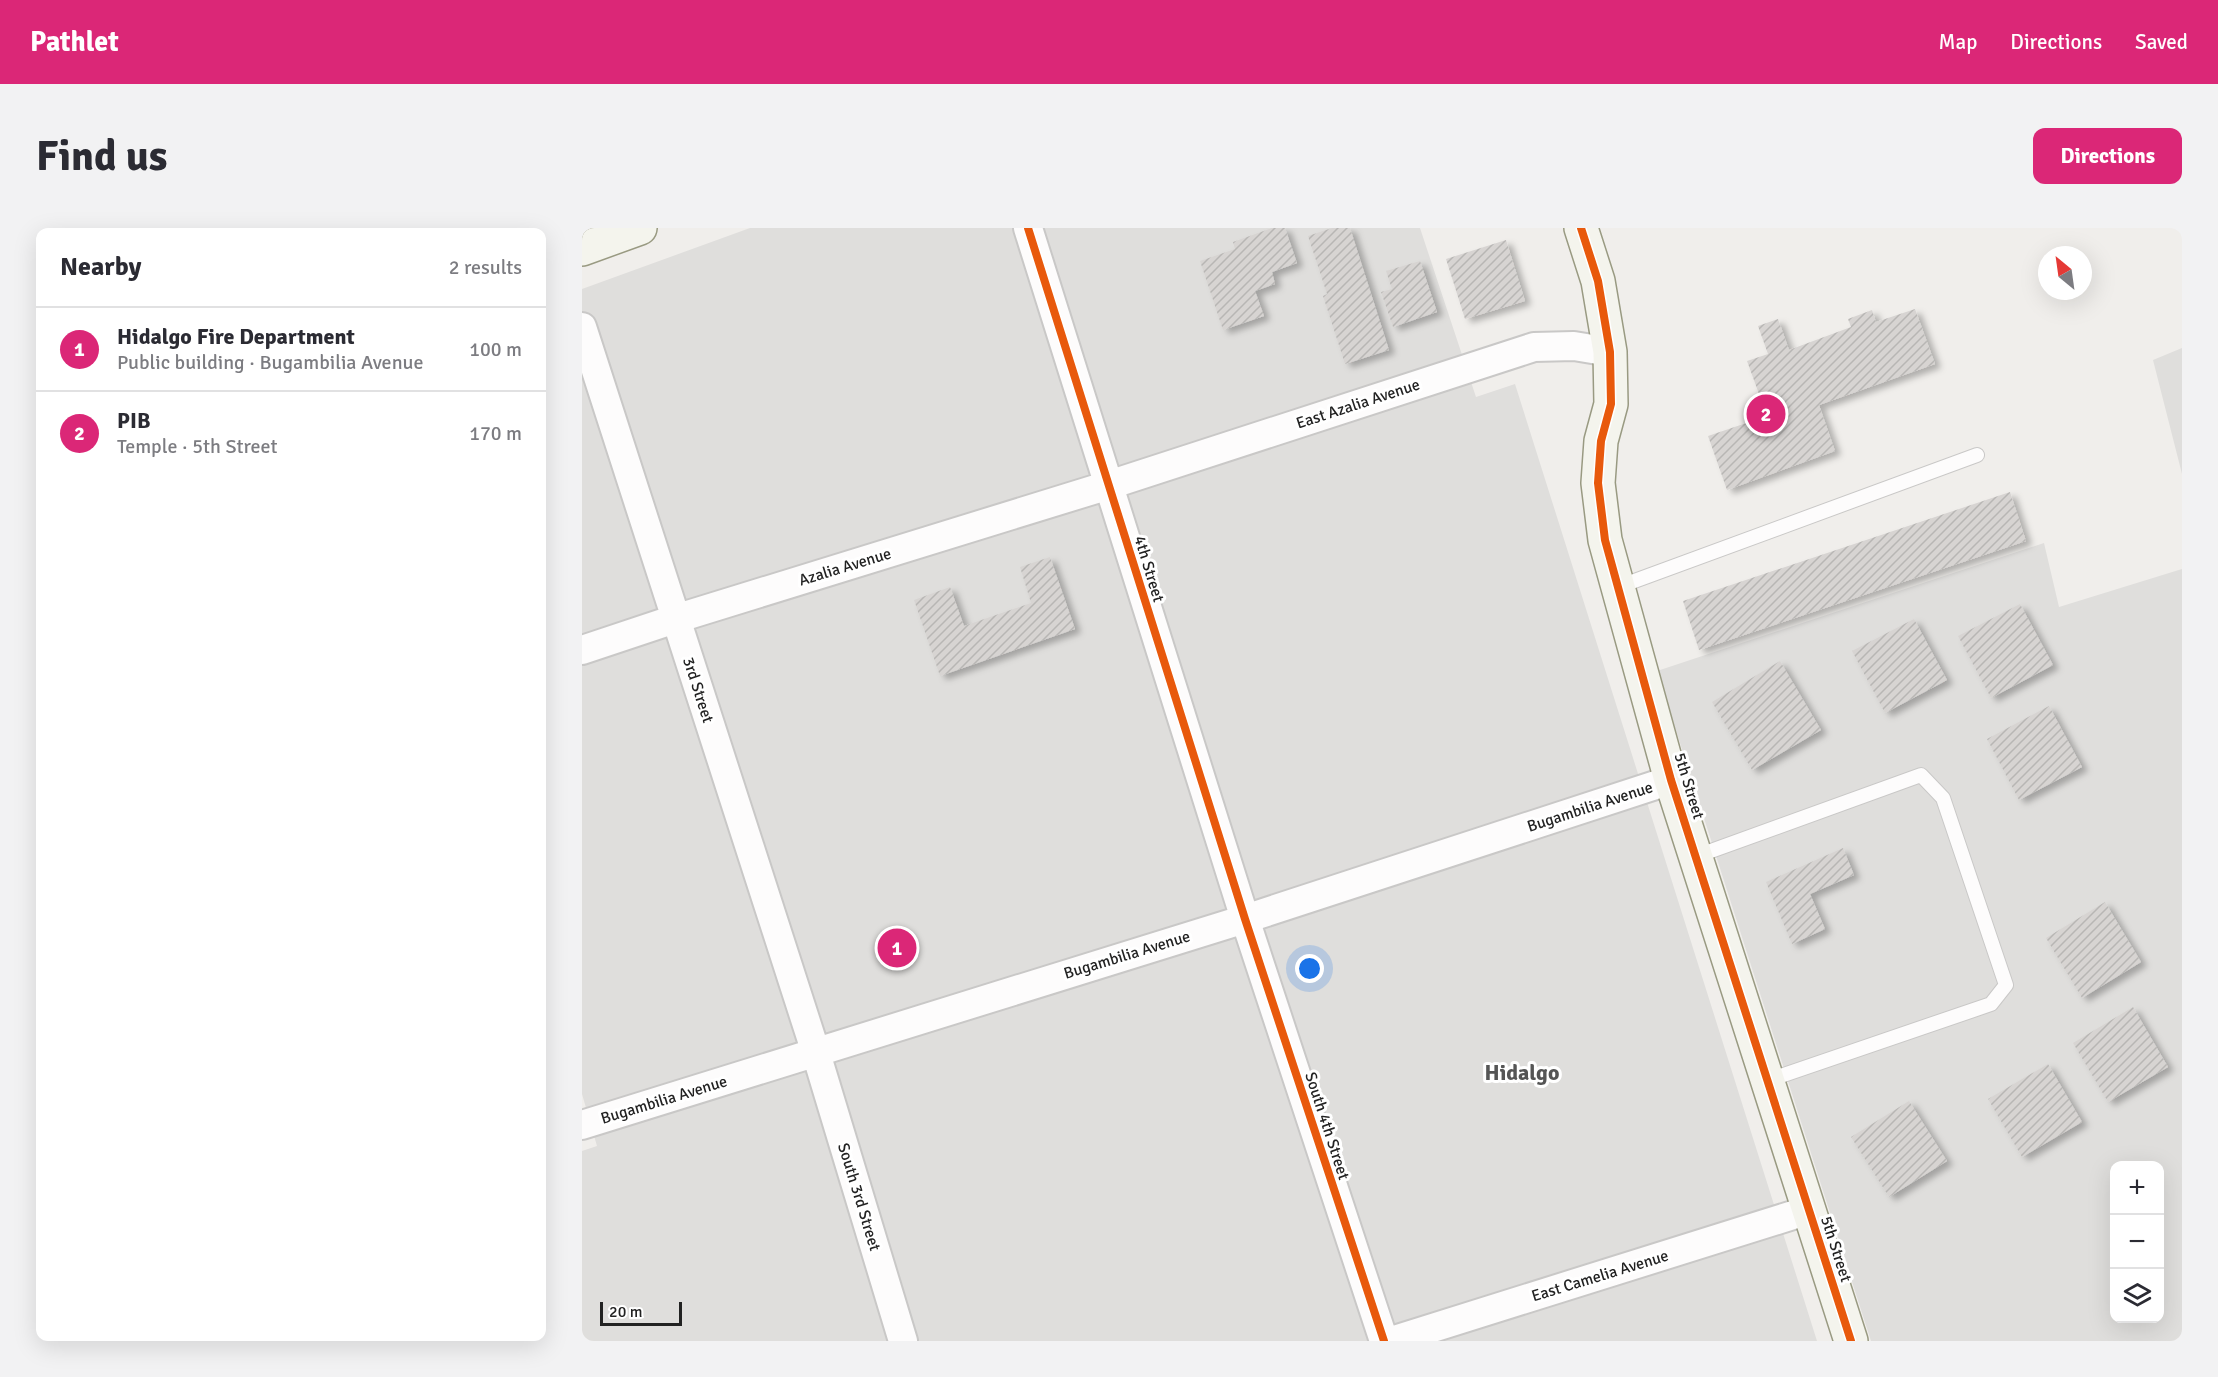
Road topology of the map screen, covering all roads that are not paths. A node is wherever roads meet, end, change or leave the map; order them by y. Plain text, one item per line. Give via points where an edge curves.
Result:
1 (640, 228) edge
2 (1029, 228) edge
3 (1581, 228) edge
4 (587, 241) edge
5 (582, 327) edge
6 (1610, 352) junction
7 (1977, 455) dead end
8 (1108, 485) junction
9 (1618, 587) junction
10 (675, 619) junction
11 (582, 650) edge
12 (1671, 780) junction
13 (1697, 856) junction
14 (1245, 919) junction
15 (816, 1053) junction
16 (1768, 1080) junction
17 (582, 1124) edge
18 (1809, 1210) junction
19 (903, 1341) edge
20 (1384, 1341) edge
21 (1391, 1341) edge
22 (1851, 1341) edge

1 - 4 street
2 - 8 street, 4th Street
3 - 6 street, 5th Street via 1598,281
5 - 10 street, 3rd Street
6 - 8 street, East Azalia Avenue via 1574,346 1534,347
6 - 9 street, 5th Street via 1611,404 1601,441 1598,483 1605,540
7 - 9 lane
8 - 10 street, Azalia Avenue
8 - 14 street, 4th Street
9 - 12 street, 5th Street
10 - 11 street, Azalia Avenue
10 - 15 street, 3rd Street
12 - 13 street, 5th Street
12 - 14 street, Bugambilia Avenue
13 - 16 street, 5th Street
13 - 16 lane via 1920,775 1942,798 2006,985 1991,1004
14 - 15 street, Bugambilia Avenue
14 - 20 street, South 4th Street
15 - 17 street, Bugambilia Avenue
15 - 19 street, South 3rd Street
16 - 18 street, 5th Street
18 - 21 street, East Camelia Avenue
18 - 22 street, 5th Street

